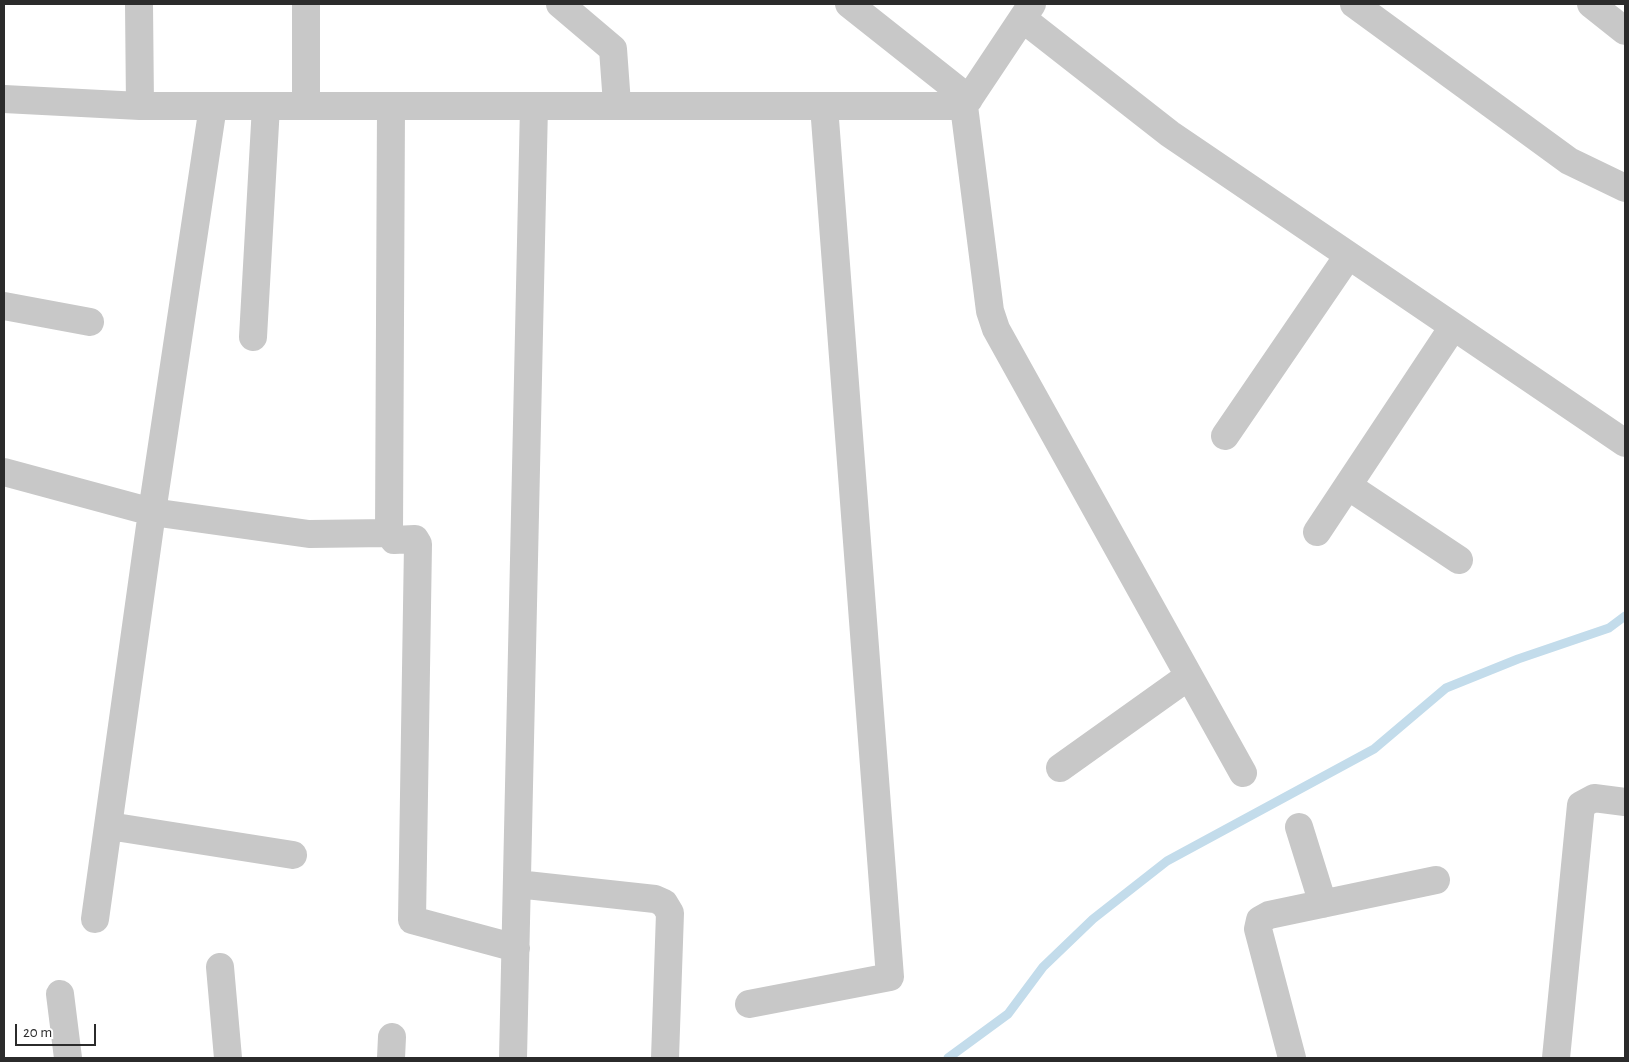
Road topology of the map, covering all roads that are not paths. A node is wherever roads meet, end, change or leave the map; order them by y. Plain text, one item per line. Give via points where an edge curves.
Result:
1 (139, 4) edge
2 (306, 4) edge
3 (560, 4) edge
4 (849, 4) edge
5 (1354, 4) edge
6 (1591, 4) edge
7 (1028, 11) edge
8 (1625, 30) edge
9 (4, 99) edge
10 (967, 103) junction
11 (618, 104) junction
12 (140, 106) junction
13 (213, 106) junction
14 (266, 106) junction
15 (306, 106) junction
16 (390, 106) junction
17 (534, 106) junction
18 (824, 106) junction
19 (1625, 188) edge
20 (1348, 256) junction
21 (4, 306) edge
22 (90, 322) dead end
23 (1453, 327) junction
24 (253, 337) dead end
25 (1225, 436) dead end
26 (1625, 443) edge
27 (4, 472) edge
28 (1348, 486) junction
29 (152, 512) junction
30 (1317, 532) dead end
31 (389, 533) junction
32 (1459, 560) dead end
33 (1189, 676) junction
34 (1060, 768) dead end
35 (1243, 773) dead end
36 (1625, 802) edge
37 (109, 826) junction
38 (1299, 827) dead end
39 (293, 854) dead end
40 (1436, 880) dead end
41 (517, 884) junction
42 (1323, 904) junction
43 (95, 919) dead end
44 (516, 948) junction
45 (220, 967) dead end
46 (60, 994) dead end
47 (749, 1004) dead end
48 (68, 1058) edge
49 (228, 1058) edge
50 (513, 1058) edge
51 (665, 1058) edge
52 (1292, 1058) edge
53 (1556, 1058) edge

1 - 12 street
2 - 15 street
3 - 11 street via 613,49
4 - 10 street
5 - 19 street via 1569,161
6 - 8 street
7 - 10 street
7 - 20 street via 1170,134
9 - 12 street
10 - 18 street
10 - 33 street via 990,311 996,330
11 - 17 street
11 - 18 street
12 - 13 street
13 - 14 street
13 - 29 street
14 - 15 street
14 - 24 street
15 - 16 street
16 - 17 street
16 - 31 street
17 - 41 street
18 - 47 street via 890,977
20 - 23 street
20 - 25 street
21 - 22 street
23 - 26 street
23 - 28 street
27 - 29 street
28 - 30 street
28 - 32 street
29 - 31 street via 309,534
29 - 37 street
31 - 44 street via 394,540 416,539 418,544 412,920
33 - 34 street
33 - 35 street
36 - 53 street via 1594,798 1581,805
37 - 39 street
37 - 43 street
38 - 42 street
40 - 42 street
41 - 44 street
41 - 51 street via 655,899 664,904 670,913
42 - 52 street via 1269,915 1260,920 1258,929
44 - 50 street
45 - 49 street
46 - 48 street

